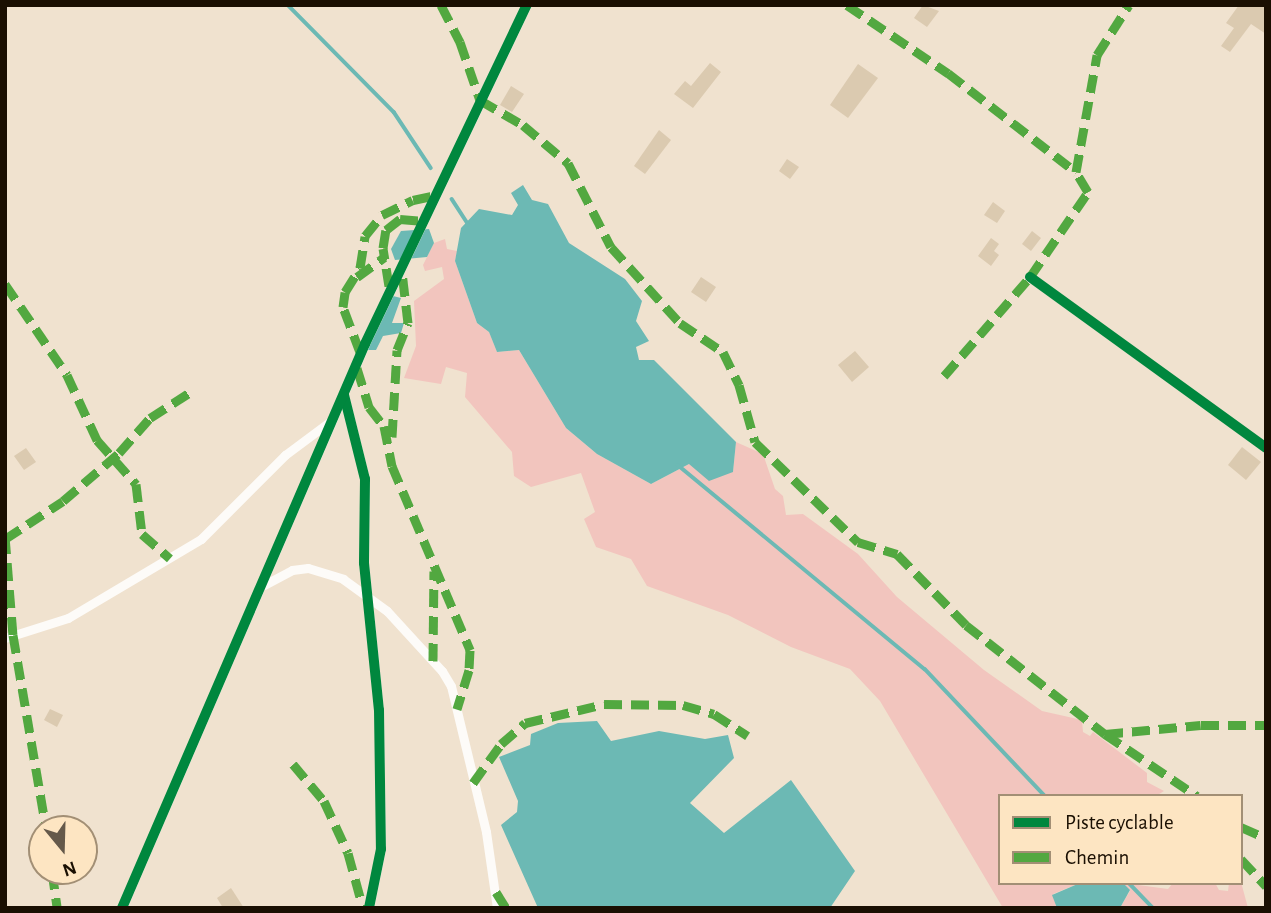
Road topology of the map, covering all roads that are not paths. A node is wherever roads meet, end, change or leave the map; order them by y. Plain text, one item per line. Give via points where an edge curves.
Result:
1 (527, 5) edge
2 (1030, 277) dead end
3 (344, 395) junction
4 (334, 419) junction
5 (1266, 449) edge
6 (264, 585) junction
7 (366, 593) junction
8 (5, 638) edge
9 (122, 908) edge
10 (369, 908) edge
11 (497, 908) edge

1 - 3 street
2 - 5 street
3 - 4 street
3 - 7 street via 365,479
4 - 6 street
4 - 8 street via 285,455 201,539 68,618
6 - 7 street via 292,570 308,568 323,570
6 - 9 street
7 - 10 street via 379,710 382,825
7 - 11 street via 451,686 486,832

